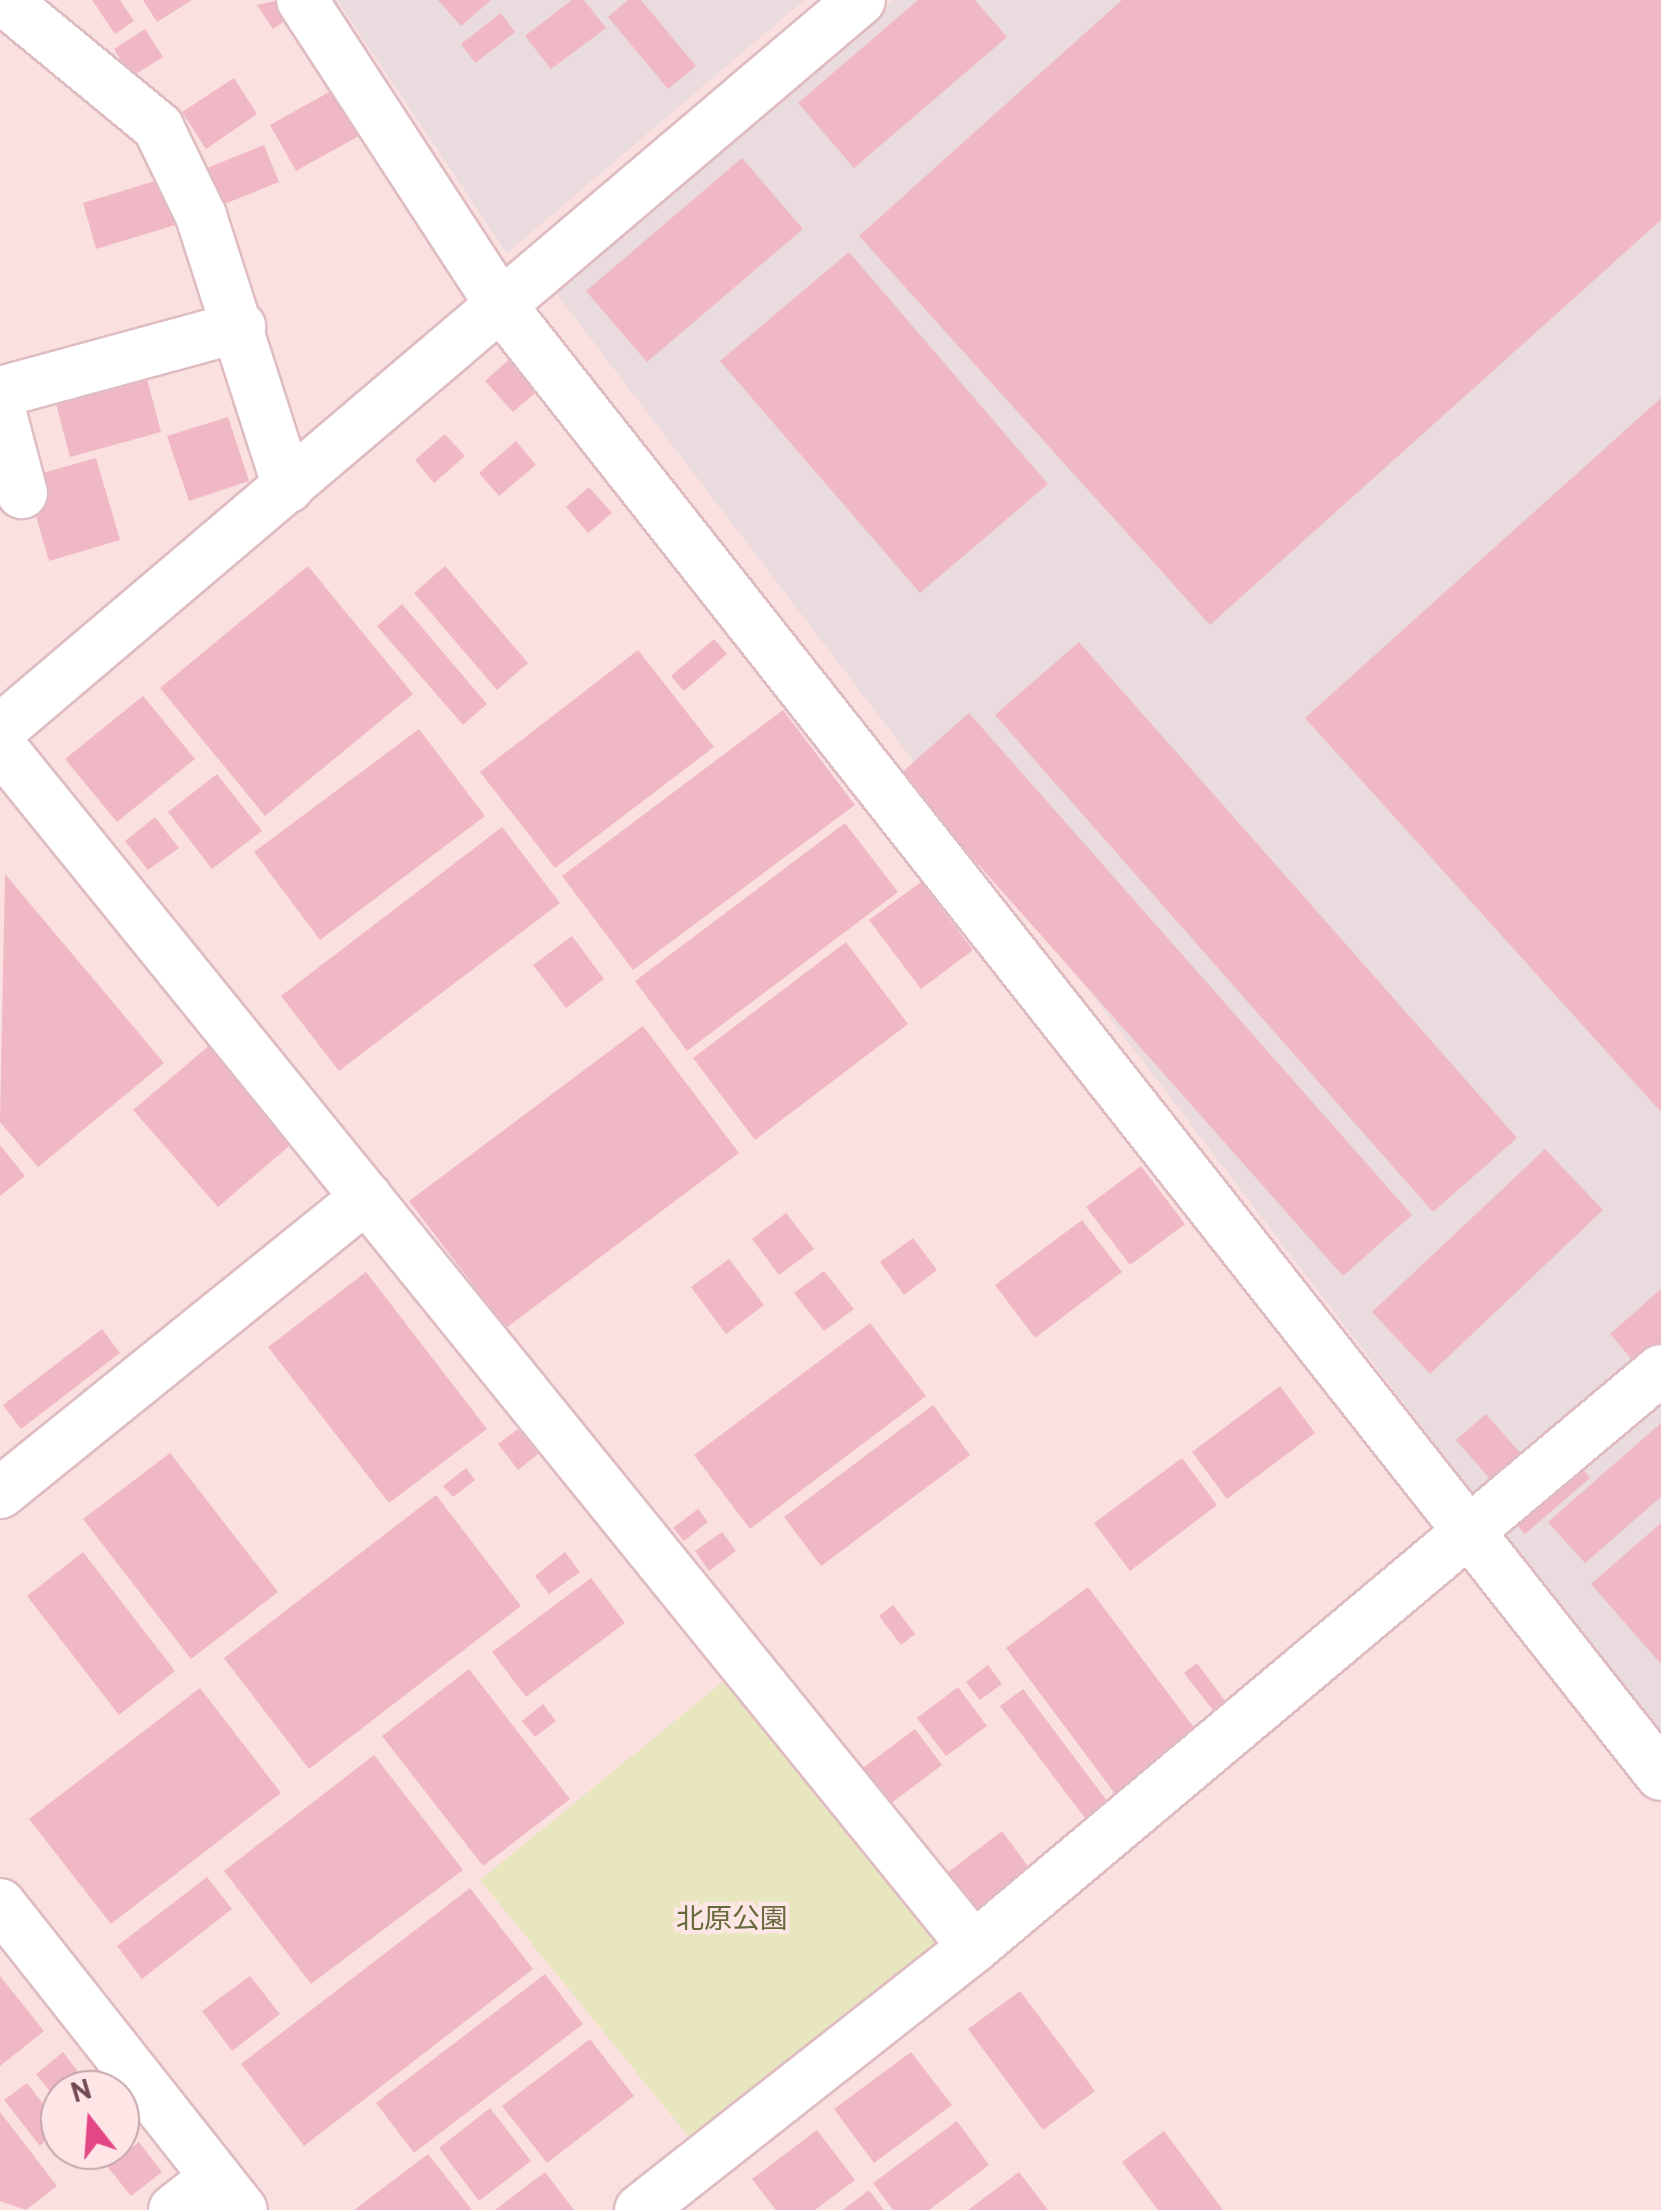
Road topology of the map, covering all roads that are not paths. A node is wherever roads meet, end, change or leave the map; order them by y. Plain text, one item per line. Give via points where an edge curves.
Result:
1 (4, 0) edge
2 (302, 0) edge
3 (860, 0) edge
4 (502, 307) junction
5 (240, 328) junction
6 (0, 392) edge
7 (0, 410) edge
8 (288, 487) junction
9 (22, 493) dead end
10 (0, 730) edge
11 (0, 746) edge
12 (366, 1197) junction
13 (1661, 1370) edge
14 (0, 1494) edge
15 (1472, 1534) junction
16 (1661, 1775) edge
17 (0, 1904) edge
18 (974, 1947) junction
19 (229, 2193) edge
20 (174, 2210) edge
21 (640, 2210) edge

1 - 5 street via 158,127
2 - 4 street
3 - 4 street
4 - 8 street
4 - 15 street
5 - 6 street
5 - 8 street
7 - 9 street
8 - 10 street
11 - 12 street
12 - 14 street
12 - 18 street
13 - 15 street
15 - 16 street
15 - 18 street
17 - 19 street
18 - 21 street
19 - 20 street

